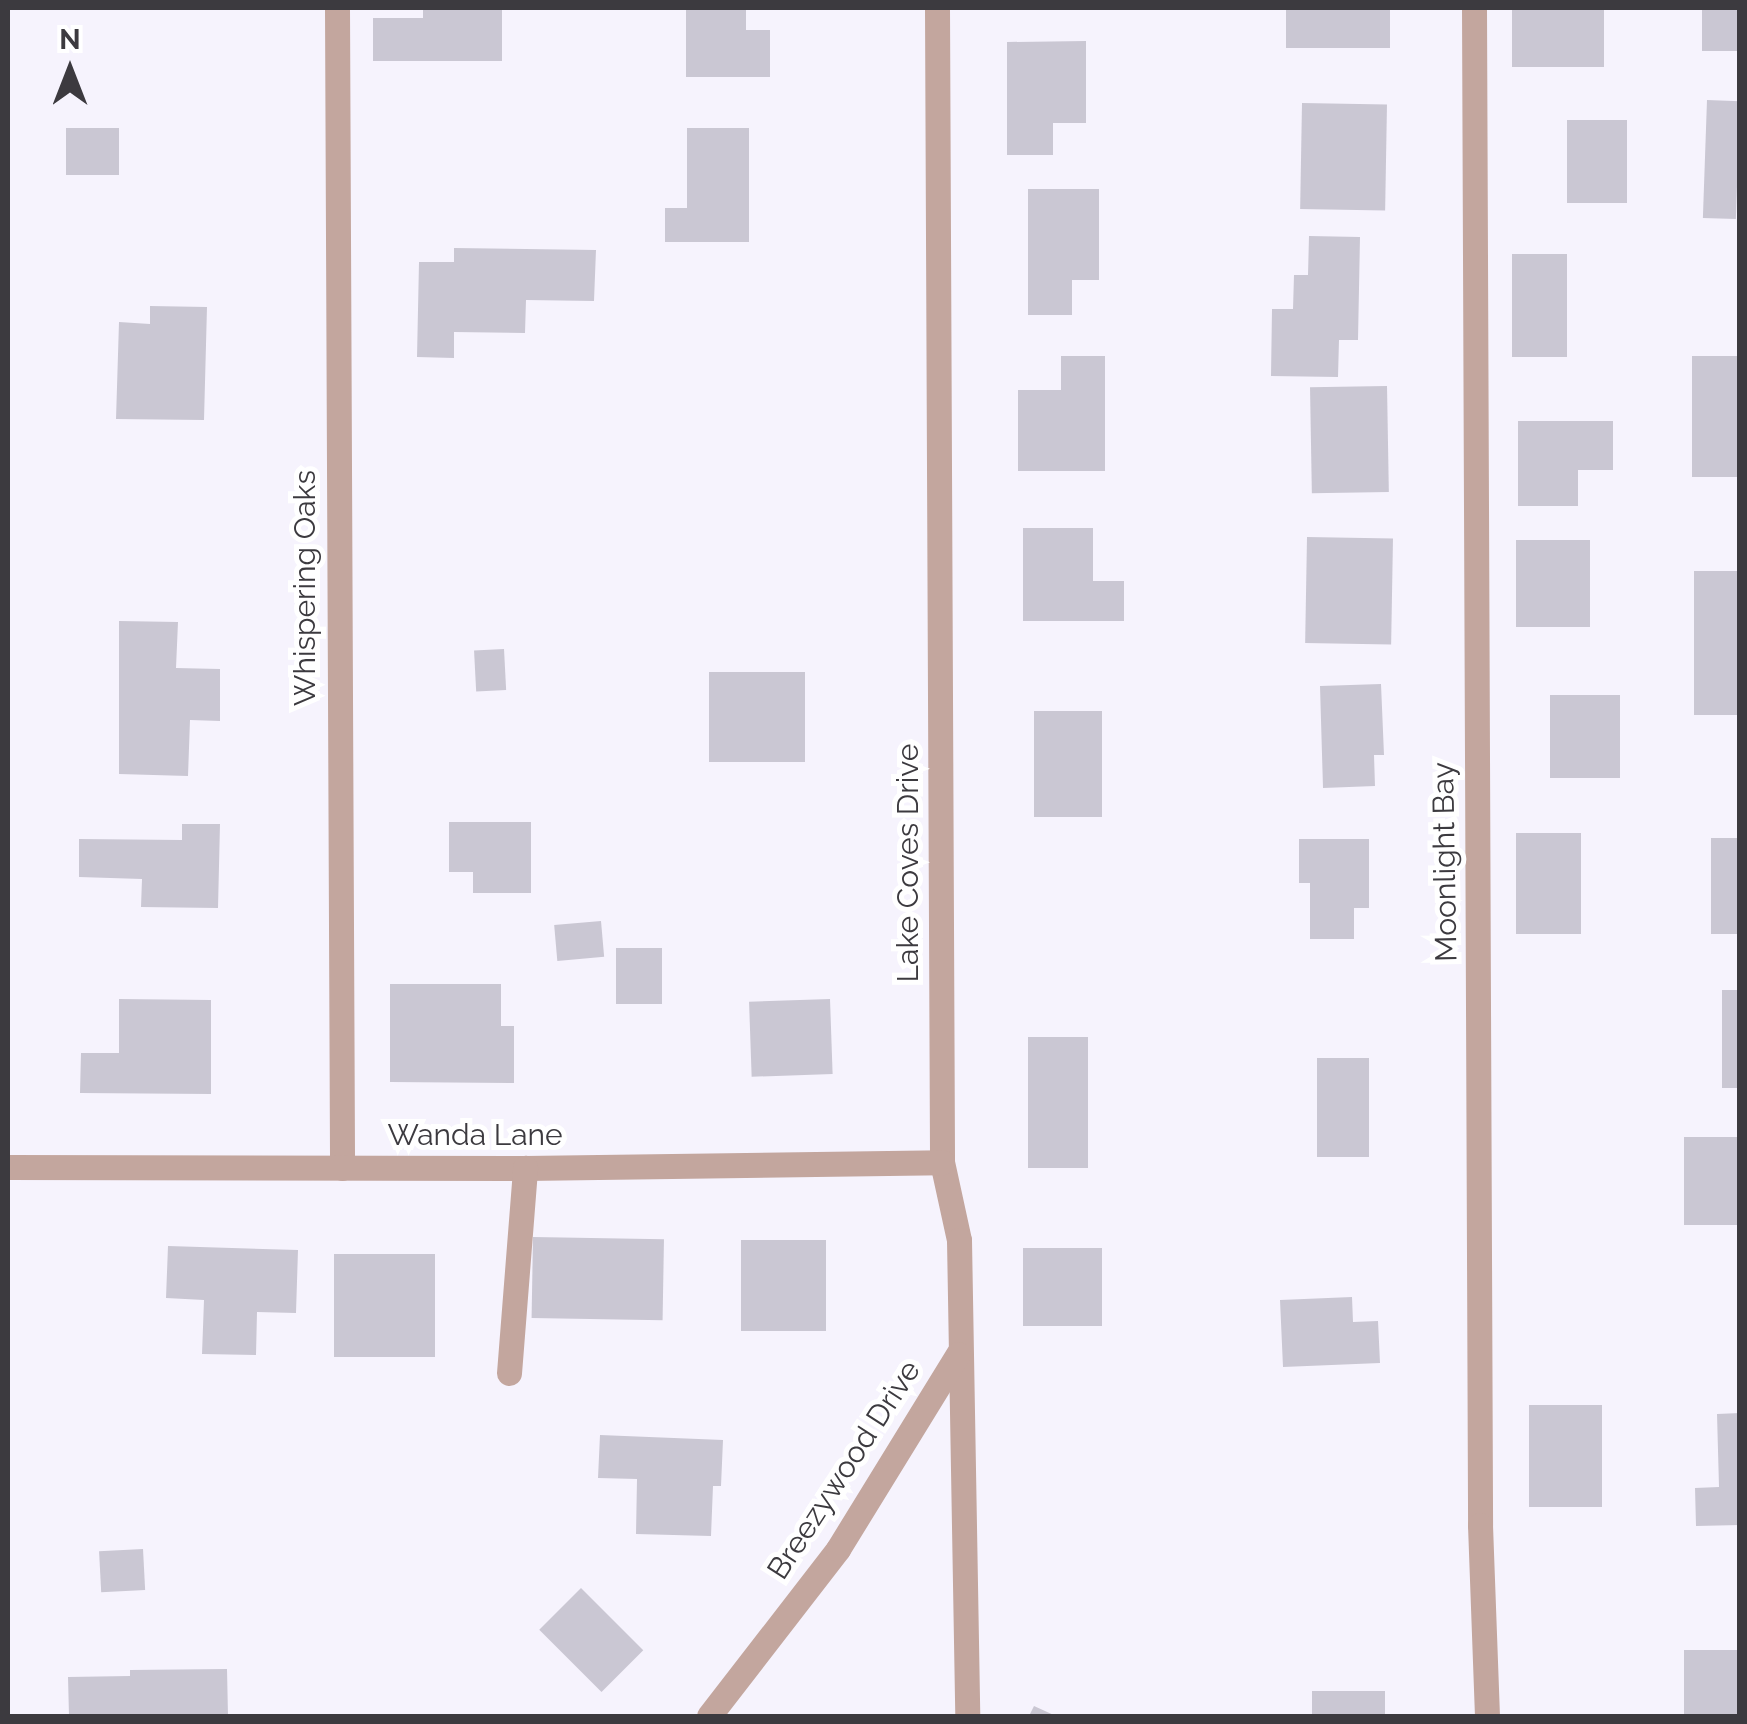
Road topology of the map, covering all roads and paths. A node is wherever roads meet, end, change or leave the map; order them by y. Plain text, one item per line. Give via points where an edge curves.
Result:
1 (337, 8) edge
2 (937, 8) edge
3 (1474, 8) edge
4 (942, 1162) junction
5 (8, 1167) edge
6 (342, 1168) junction
7 (524, 1168) junction
8 (958, 1354) junction
9 (509, 1374) dead end
10 (709, 1716) edge
11 (966, 1716) edge
12 (1488, 1716) edge

1 - 6 street, Whispering Oaks
2 - 4 street, Lake Coves Drive
3 - 12 street, Moonlight Bay via 1480,1525
4 - 7 street, Wanda Lane
4 - 8 street, Lake Coves Drive via 959,1240
5 - 6 street, Wanda Lane
6 - 7 street, Wanda Lane
7 - 9 street
8 - 10 street, Breezywood Drive via 838,1549
8 - 11 street, Lake Coves Drive

